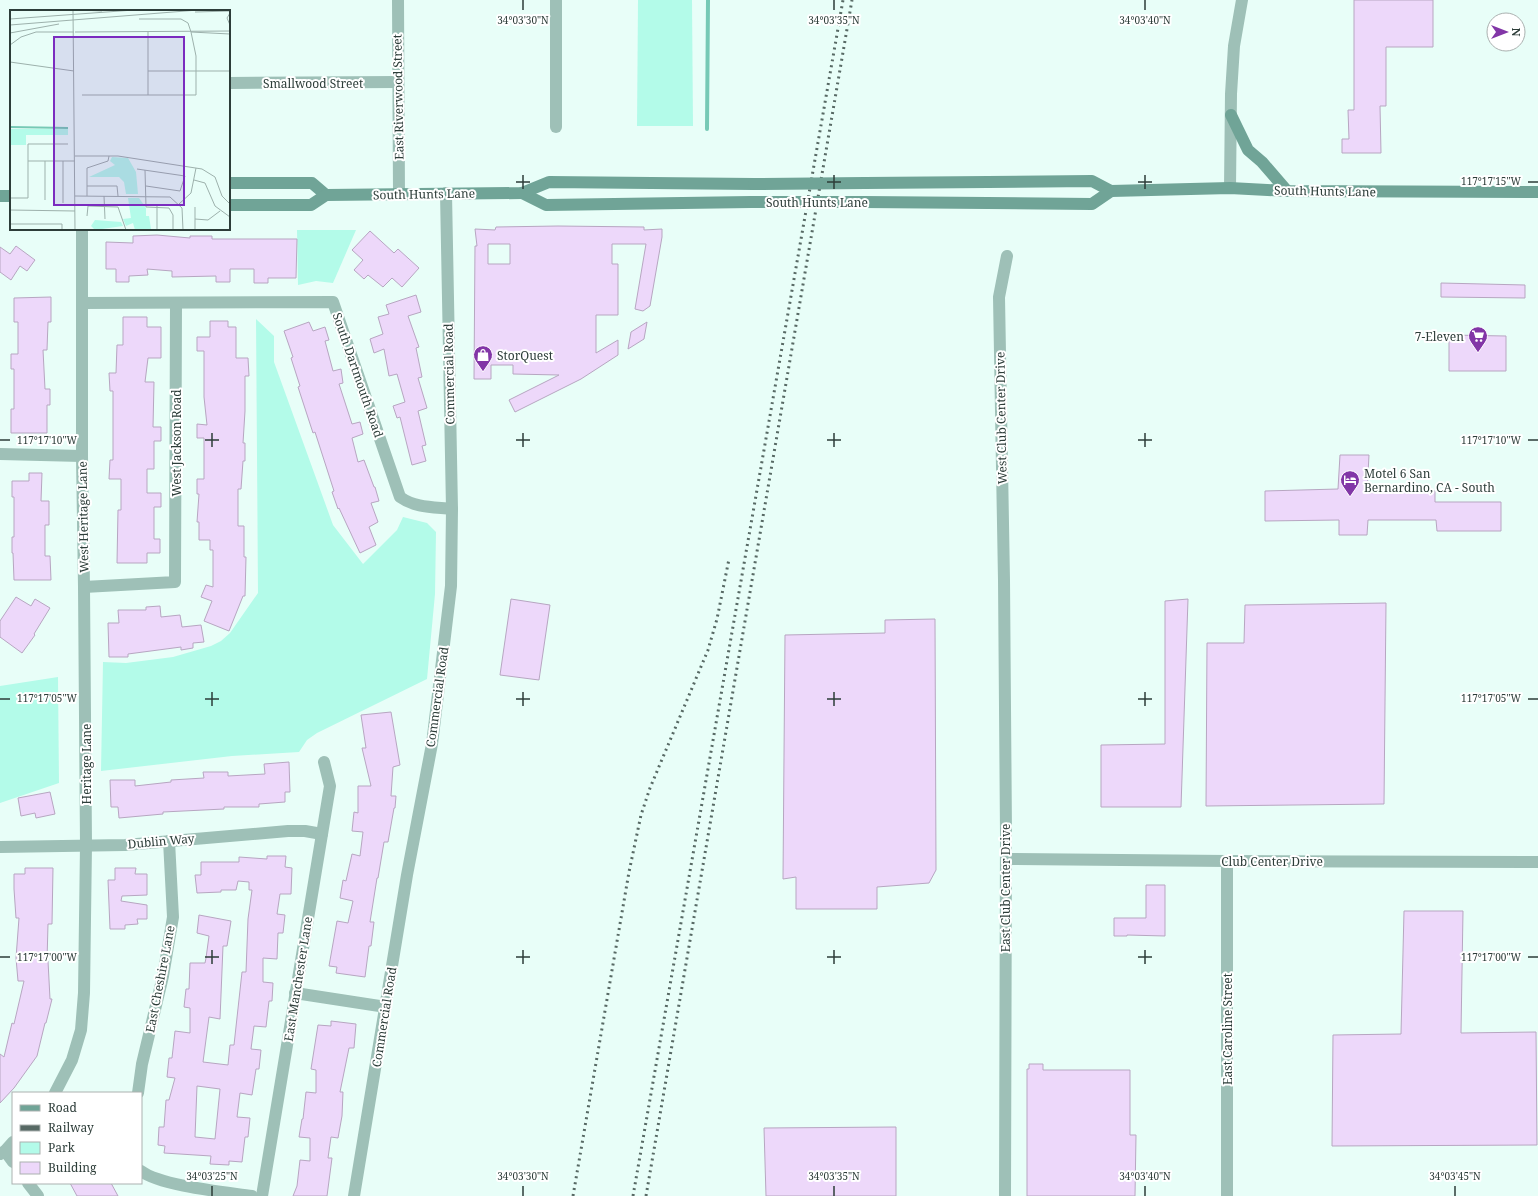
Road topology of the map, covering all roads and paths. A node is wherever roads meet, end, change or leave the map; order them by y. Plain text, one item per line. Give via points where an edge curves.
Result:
1 (398, 0) edge
2 (556, 0) edge
3 (1242, 0) edge
4 (398, 82) junction
5 (230, 83) edge
6 (1231, 116) junction
7 (556, 127) dead end
8 (230, 183) edge
9 (1230, 188) junction
10 (1111, 191) junction
11 (1287, 191) junction
12 (1538, 192) edge
13 (446, 193) junction
14 (522, 193) junction
15 (326, 195) junction
16 (399, 195) junction
17 (230, 205) edge
18 (82, 230) edge
19 (1007, 256) dead end
20 (82, 303) junction
21 (176, 304) junction
22 (0, 454) edge
23 (82, 456) junction
24 (452, 509) junction
25 (1004, 580) joint
26 (84, 587) junction
27 (324, 762) dead end
28 (322, 834) junction
29 (169, 841) junction
30 (86, 845) junction
31 (0, 847) edge
32 (1006, 859) junction
33 (1227, 861) junction
34 (1538, 862) edge
35 (295, 993) junction
36 (386, 1007) junction
37 (56, 1092) edge
38 (138, 1092) edge
39 (6, 1149) edge
40 (12, 1160) edge
41 (142, 1172) edge
42 (29, 1184) edge
43 (38, 1196) edge
44 (252, 1196) edge
45 (262, 1196) edge
46 (354, 1196) edge
47 (1005, 1196) edge
48 (1228, 1196) edge

1 - 4 street, East Riverwood Street
2 - 7 street
3 - 6 street via 1234,46
4 - 5 street, Smallwood Street
4 - 16 street, East Riverwood Street
6 - 9 street
6 - 11 main road via 1248,150
8 - 15 main road via 312,183
9 - 10 main road, South Hunts Lane
9 - 11 main road, South Hunts Lane
10 - 14 main road, South Hunts Lane, bridge via 1092,181 754,184 549,182
10 - 14 main road, South Hunts Lane, bridge via 1092,204 751,202 546,205
11 - 12 main road, South Hunts Lane
13 - 14 main road, South Hunts Lane
13 - 16 main road, South Hunts Lane
13 - 24 street, Commercial Road
15 - 16 main road, South Hunts Lane
15 - 17 main road via 312,205
18 - 20 street
19 - 25 street, West Club Center Drive via 999,297
20 - 21 street, South Dartmouth Road
20 - 23 street, West Heritage Lane
21 - 24 street, South Dartmouth Road via 332,302 400,496 409,503 419,506
21 - 26 street, West Jackson Road via 175,582
22 - 23 street
23 - 26 street, West Heritage Lane
24 - 36 street, Commercial Road via 451,586 432,744 407,875
25 - 32 street, East Club Center Drive
26 - 30 street, Heritage Lane
27 - 28 street, East Manchester Lane via 330,786
28 - 29 street, Dublin Way via 288,830
28 - 35 street, East Manchester Lane
29 - 30 street, Dublin Way
29 - 38 street, East Cheshire Lane via 173,917
30 - 31 street, Dublin Way
30 - 37 street, Heritage Lane via 81,1030 72,1060
32 - 33 street, Club Center Drive
32 - 47 street, East Club Center Drive
33 - 34 street, Club Center Drive
33 - 48 street, East Caroline Street
35 - 36 street
35 - 45 street, East Manchester Lane
36 - 46 street, Commercial Road
39 - 40 street
41 - 44 street via 176,1184
42 - 43 street

